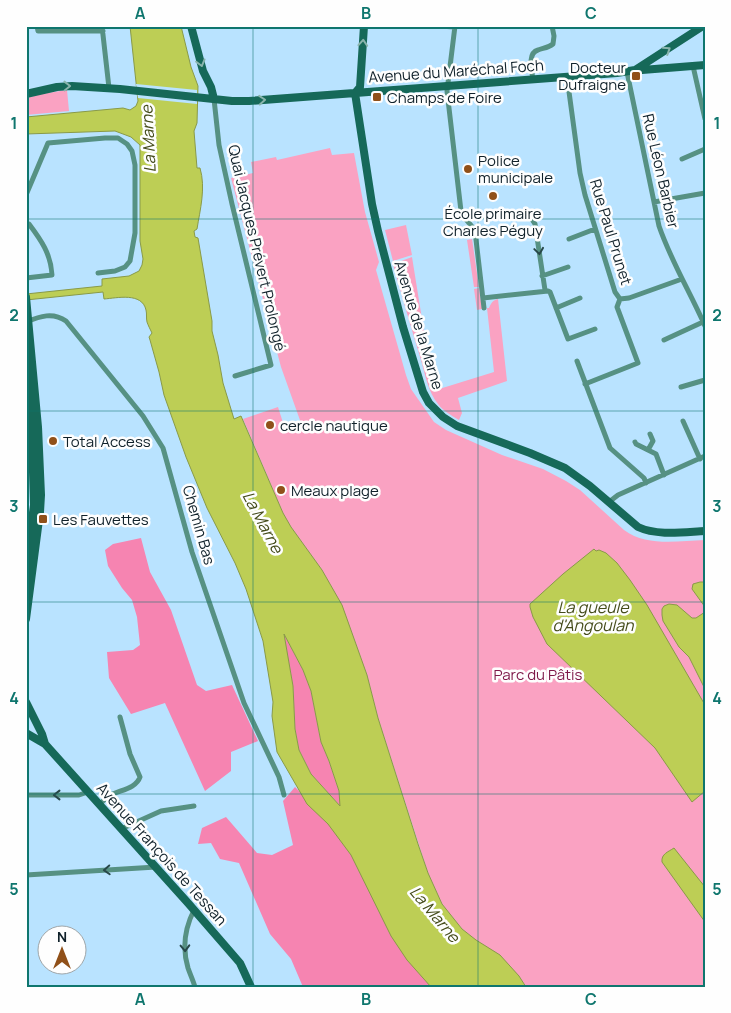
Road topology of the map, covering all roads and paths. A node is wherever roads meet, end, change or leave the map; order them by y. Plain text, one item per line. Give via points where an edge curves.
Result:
1 (37, 26) edge
2 (191, 26) edge
3 (364, 26) edge
4 (439, 26) edge
5 (552, 26) edge
6 (455, 27) edge
7 (102, 28) edge
8 (697, 28) edge
9 (705, 65) edge
10 (693, 66) junction
11 (631, 71) junction
12 (567, 77) junction
13 (533, 80) junction
14 (447, 86) junction
15 (109, 88) junction
16 (26, 93) edge
17 (355, 93) junction
18 (214, 99) junction
19 (705, 119) edge
20 (705, 149) edge
21 (682, 159) dead end
22 (705, 193) edge
23 (26, 195) edge
24 (654, 202) junction
25 (465, 219) junction
26 (26, 224) edge
27 (595, 228) junction
28 (568, 239) dead end
29 (568, 267) dead end
30 (98, 273) dead end
31 (542, 276) junction
32 (26, 278) edge
33 (682, 279) junction
34 (545, 290) junction
35 (26, 297) edge
36 (483, 298) junction
37 (580, 298) dead end
38 (620, 298) junction
39 (484, 308) dead end
40 (556, 308) junction
41 (28, 319) edge
42 (704, 324) edge
43 (595, 328) dead end
44 (664, 340) dead end
45 (577, 361) dead end
46 (26, 372) edge
47 (235, 376) dead end
48 (705, 380) edge
49 (585, 384) junction
50 (681, 387) dead end
51 (683, 421) dead end
52 (688, 432) junction
53 (650, 434) dead end
54 (681, 435) dead end
55 (635, 442) dead end
56 (648, 450) junction
57 (702, 458) edge
58 (664, 475) junction
59 (646, 483) junction
60 (609, 502) junction
61 (705, 531) edge
62 (26, 565) edge
63 (26, 619) edge
64 (26, 702) edge
65 (120, 717) dead end
66 (30, 719) edge
67 (26, 733) edge
68 (45, 744) junction
69 (88, 792) junction
70 (26, 795) edge
71 (284, 795) dead end
72 (99, 804) junction
73 (194, 806) dead end
74 (121, 829) junction
75 (156, 867) junction
76 (26, 875) edge
77 (194, 910) junction
78 (195, 987) edge
79 (251, 987) edge

1 - 7 street via 38,32
2 -> 18 main road via 202,71
17 -> 3 main road via 360,86
4 - 6 street
5 - 13 street via 553,44 532,53
6 - 14 street
7 - 15 street
11 -> 8 main road, Avenue du Maréchal Foch
9 - 10 main road
10 - 11 main road
10 - 19 street
11 - 12 main road, Avenue du Maréchal Foch
11 - 24 street, Rue Léon Barbier
12 - 13 main road, Avenue du Maréchal Foch
12 - 27 street, Rue Paul Prunet via 580,173
13 - 14 main road, Avenue du Maréchal Foch
14 - 17 main road, Avenue du Maréchal Foch
14 - 25 street via 461,211
16 -> 15 main road, Avenue du Maréchal Foch via 64,86
15 - 18 main road, Avenue du Maréchal Foch
18 -> 17 main road, Avenue du Maréchal Foch via 249,101
17 - 60 main road, Avenue de la Marne via 378,231 403,327 429,403 457,426 565,468
18 - 47 street, Quai Jacques Prévert Prolongé via 218,145 272,365
20 - 21 street
22 - 24 street
23 - 30 street via 48,143 118,138 127,144 135,165 135,234 130,261 116,271
24 - 33 street, Rue Léon Barbier via 663,239
25 -> 31 street via 512,213 531,218 535,224
25 - 36 street via 474,231
26 - 32 street via 41,240 52,275
27 - 28 street
27 - 38 street, Rue Paul Prunet
29 - 31 street
31 - 34 street
33 - 38 street via 629,298
33 - 42 street, Rue Léon Barbier
34 - 36 street
34 - 40 street via 550,292
35 - 41 main road
36 - 39 street
37 - 40 street
38 - 49 street, Rue Paul Prunet via 617,307 638,363
40 - 43 street via 568,339
41 - 63 main road via 41,495
41 - 71 street, Chemin Bas via 46,315 66,321 143,416 163,448 192,552 244,703 279,776
42 - 44 street
45 - 49 street
46 - 62 main road via 31,406 34,505
48 - 50 street
49 - 59 street via 610,448
51 - 52 street
52 - 54 street
52 - 57 street
53 - 56 street via 653,441
55 - 56 street
56 - 58 street via 656,454
57 - 58 street
58 - 59 street
59 - 60 street
60 - 61 main road, Avenue de la Marne via 633,524 645,530
64 - 66 main road
65 - 72 street via 139,782
66 - 67 main road
66 - 68 main road via 42,734
67 - 68 main road
68 - 69 main road, Avenue François de Tessan
69 -> 70 street via 79,795
69 - 72 main road, Avenue François de Tessan
72 - 74 main road, Avenue François de Tessan
73 - 74 street via 161,811
74 - 75 main road, Avenue François de Tessan
75 -> 76 street
75 - 77 main road, Avenue François de Tessan
77 -> 78 street via 185,936 185,950
77 - 79 main road, Avenue François de Tessan via 240,963

